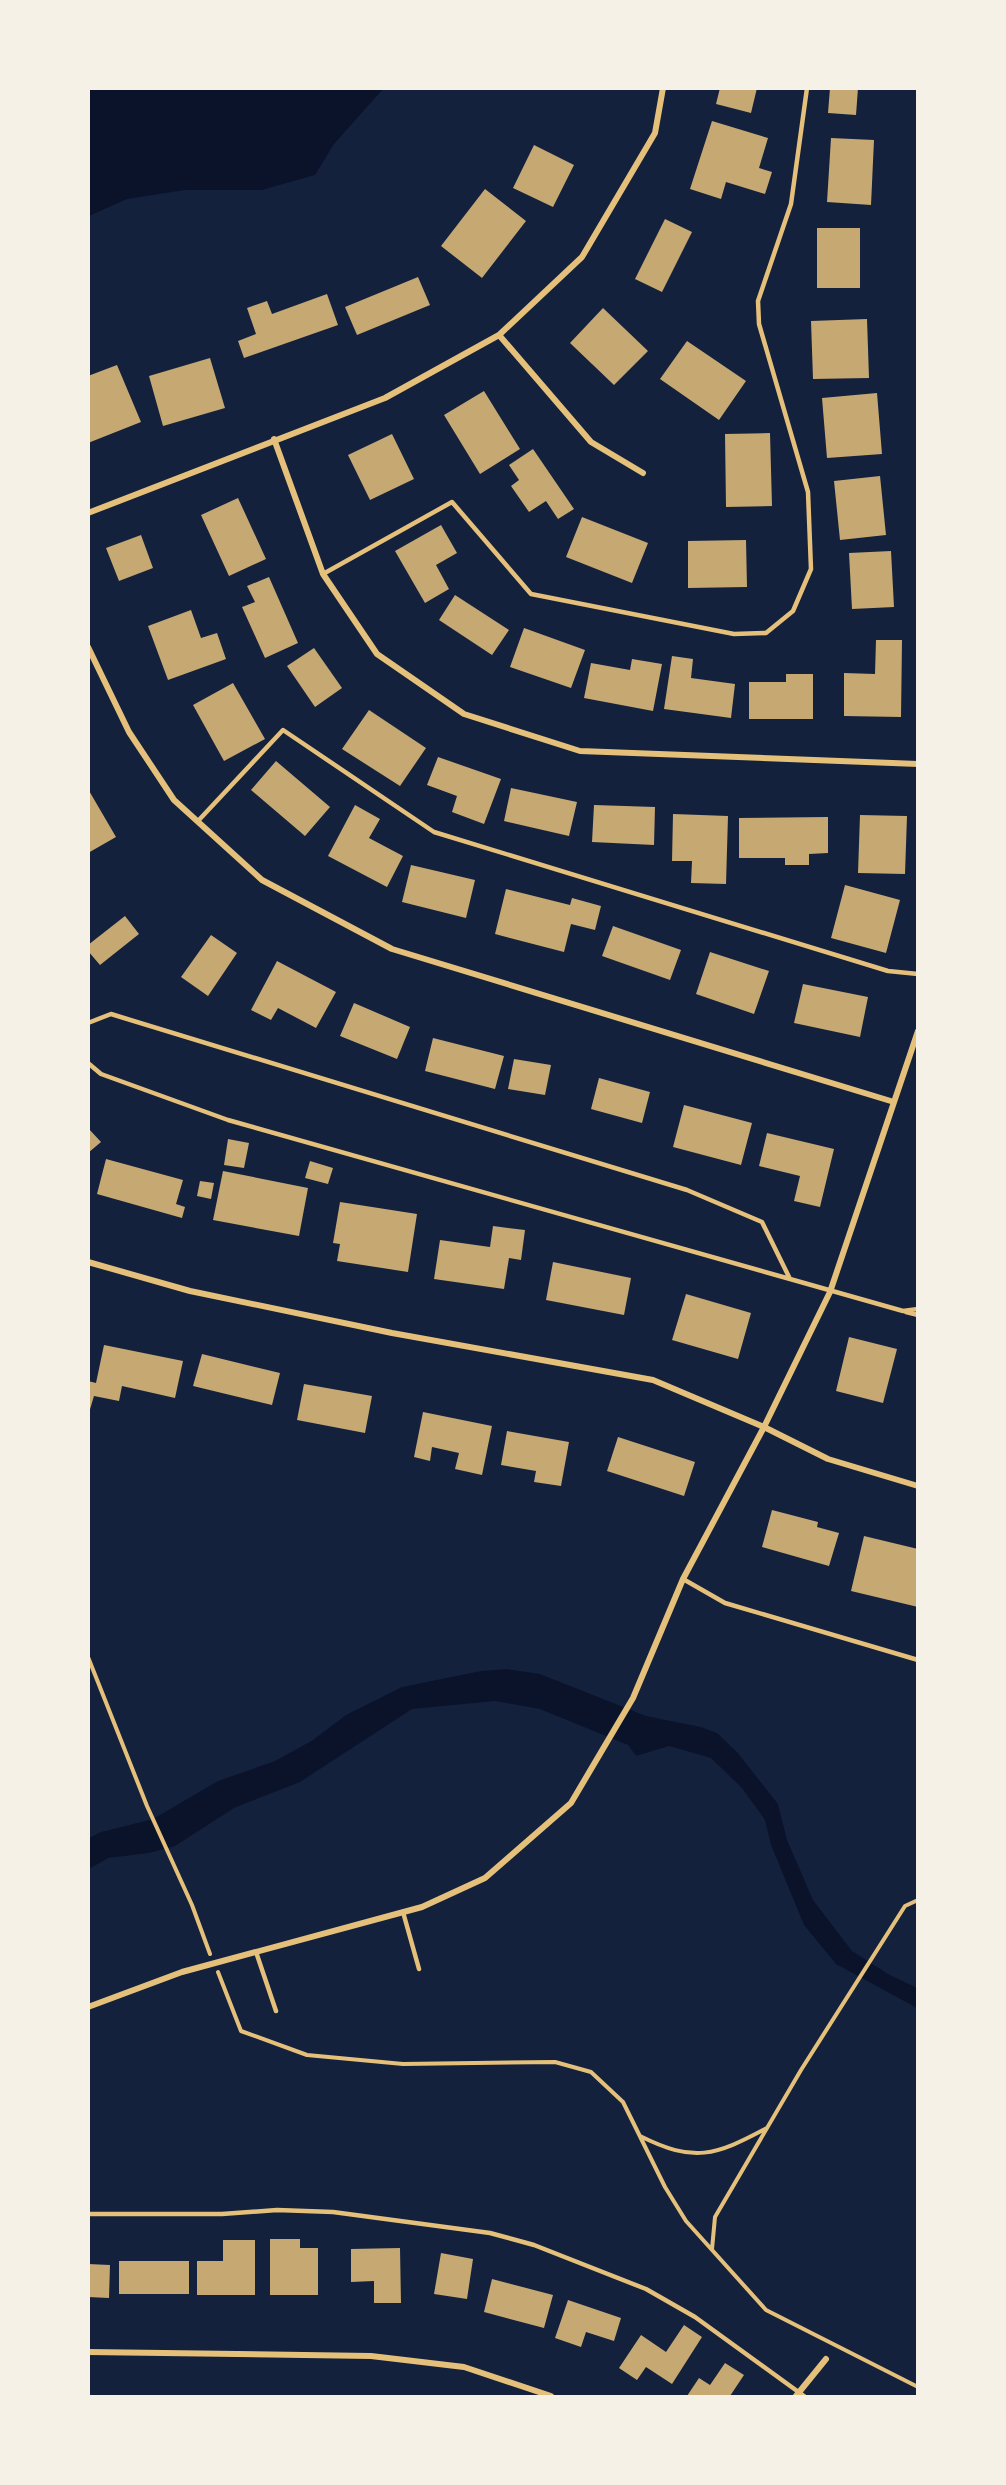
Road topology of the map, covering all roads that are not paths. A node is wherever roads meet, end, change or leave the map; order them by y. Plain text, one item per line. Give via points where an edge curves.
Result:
1 (663, 88) edge
2 (807, 88) edge
3 (500, 335) junction
4 (274, 439) junction
5 (643, 473) dead end
6 (88, 513) edge
7 (323, 574) junction
8 (88, 647) edge
9 (90, 659) edge
10 (918, 764) edge
11 (198, 821) junction
12 (918, 974) edge
13 (88, 1023) edge
14 (918, 1031) edge
15 (88, 1063) edge
16 (894, 1102) junction
17 (88, 1262) edge
18 (790, 1279) junction
19 (830, 1292) junction
20 (918, 1309) edge
21 (903, 1311) junction
22 (918, 1315) edge
23 (764, 1427) junction
24 (918, 1486) edge
25 (684, 1579) junction
26 (918, 1660) edge
27 (403, 1912) junction
28 (256, 1952) junction
29 (419, 1969) dead end
30 (88, 2007) edge
31 (276, 2011) dead end
32 (88, 2214) edge
33 (88, 2352) edge
34 (826, 2360) dead end
35 (800, 2395) edge
36 (551, 2397) edge

1 - 3 street via 655,133 582,257
2 - 7 lane via 791,204 758,301 759,324 808,492 811,569 793,611 766,633 734,634 531,594 452,502
3 - 4 street via 385,398
3 - 5 street via 591,442
4 - 6 street
4 - 7 street
7 - 10 street via 377,654 464,714 580,751
8 - 9 street
9 - 11 street via 129,732 174,800
11 - 12 lane via 283,730 434,832 888,971
11 - 16 street via 262,880 392,949
13 - 18 lane via 111,1014 687,1190 762,1222
14 - 16 street
15 - 18 lane via 101,1074 228,1120
16 - 19 street
17 - 23 street via 190,1291 653,1380
18 - 19 lane
19 - 21 lane
19 - 23 street
20 - 21 lane
21 - 22 lane
23 - 24 street via 828,1459
23 - 25 street
25 - 26 lane via 725,1603
25 - 27 street via 633,1698 571,1803 485,1878
27 - 28 street
27 - 29 lane
28 - 30 street
28 - 31 lane
32 - 35 lane via 333,2212 490,2233 534,2245 646,2289 695,2317
33 - 36 street via 371,2356 464,2367
34 - 35 street

